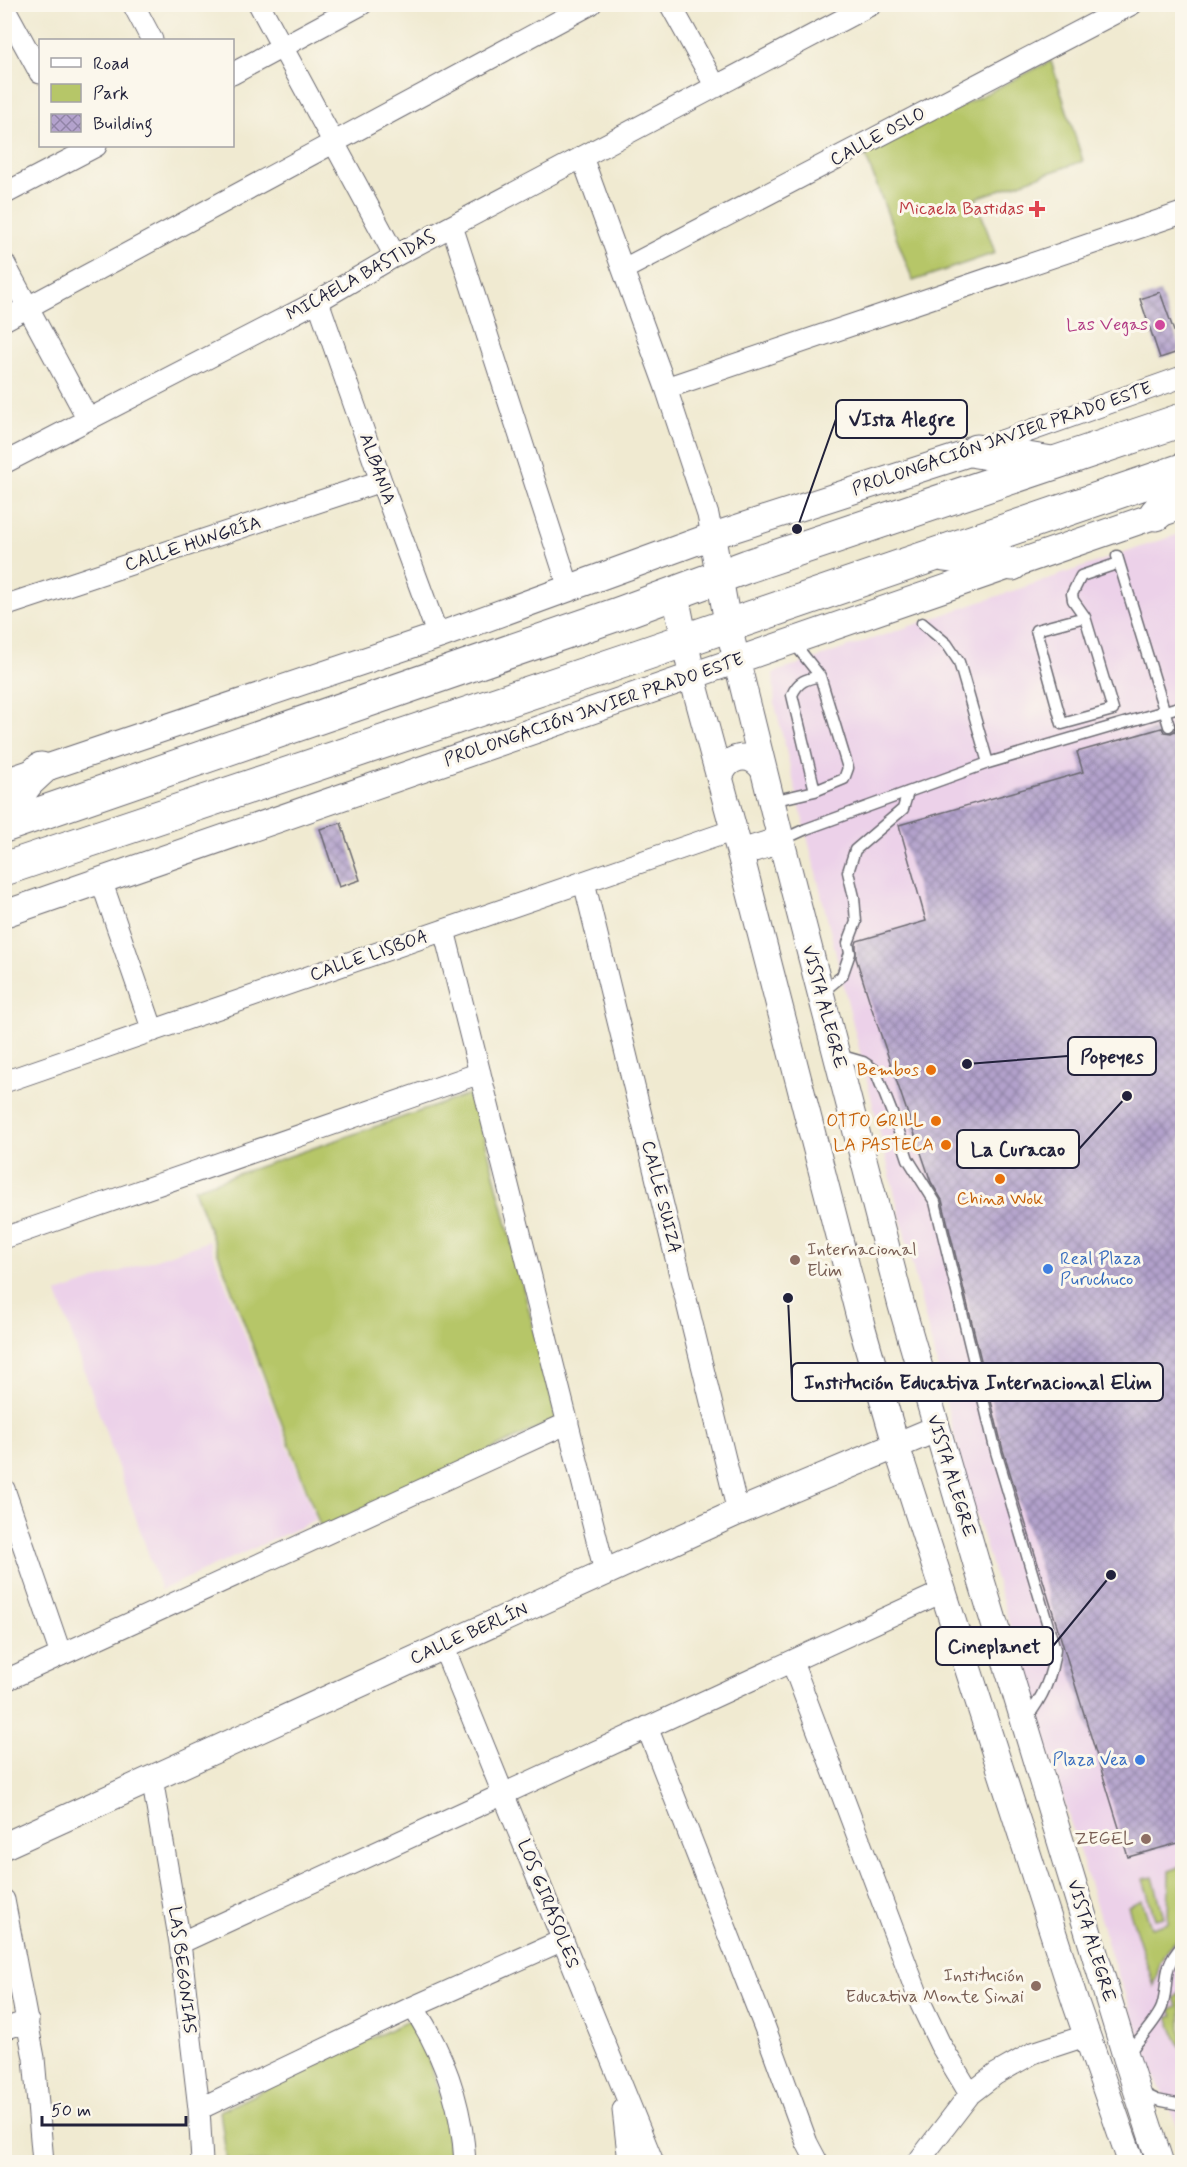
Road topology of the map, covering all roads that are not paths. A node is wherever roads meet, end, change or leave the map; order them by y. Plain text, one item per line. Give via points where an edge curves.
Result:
1 (133, 4) edge
2 (259, 4) edge
3 (362, 4) edge
4 (591, 4) edge
5 (670, 4) edge
6 (872, 4) edge
7 (1132, 4) edge
8 (4, 7) edge
9 (152, 39) edge
10 (281, 48) junction
11 (39, 71) edge
12 (234, 73) edge
13 (716, 87) junction
14 (333, 143) junction
15 (86, 148) edge
16 (582, 157) junction
17 (4, 194) edge
18 (1182, 213) edge
19 (452, 226) junction
20 (395, 256) junction
21 (4, 263) edge
22 (624, 269) junction
23 (318, 300) junction
24 (28, 307) junction
25 (4, 320) edge
26 (1182, 377) edge
27 (666, 388) junction
28 (88, 419) junction
29 (1182, 420) edge
30 (976, 451) junction
31 (4, 463) edge
32 (1056, 463) junction
33 (1182, 470) edge
34 (381, 481) junction
35 (1182, 486) edge
36 (1169, 510) edge
37 (712, 536) junction
38 (814, 544) junction
39 (937, 554) junction
40 (1012, 564) junction
41 (719, 577) junction
42 (569, 588) junction
43 (675, 592) junction
44 (803, 599) junction
45 (4, 606) edge
46 (1085, 617) junction
47 (922, 623) dead end
48 (728, 625) junction
49 (438, 636) junction
50 (684, 639) junction
51 (792, 641) junction
52 (737, 660) junction
53 (692, 676) junction
54 (820, 676) junction
55 (1182, 706) edge
56 (1165, 712) junction
57 (1169, 726) dead end
58 (988, 763) junction
59 (41, 769) junction
60 (763, 769) junction
61 (720, 778) junction
62 (4, 782) edge
63 (815, 791) junction
64 (908, 792) junction
65 (771, 801) junction
66 (4, 812) edge
67 (4, 826) edge
68 (781, 840) junction
69 (737, 841) junction
70 (4, 869) edge
71 (101, 880) junction
72 (584, 882) junction
73 (4, 914) edge
74 (444, 930) junction
75 (820, 993) junction
76 (153, 1031) junction
77 (837, 1054) junction
78 (480, 1073) junction
79 (4, 1082) edge
80 (4, 1238) edge
81 (901, 1304) junction
82 (862, 1327) junction
83 (568, 1423) junction
84 (936, 1429) junction
85 (896, 1444) junction
86 (4, 1489) edge
87 (738, 1512) junction
88 (605, 1572) junction
89 (942, 1592) junction
90 (443, 1646) junction
91 (61, 1655) junction
92 (792, 1662) junction
93 (4, 1681) edge
94 (1024, 1722) junction
95 (646, 1727) junction
96 (152, 1778) junction
97 (503, 1793) junction
98 (4, 1846) edge
99 (4, 1900) edge
100 (563, 1940) junction
101 (180, 1943) junction
102 (1182, 1946) edge
103 (413, 2007) junction
104 (28, 2021) junction
105 (4, 2029) edge
106 (1088, 2035) junction
107 (1126, 2057) junction
108 (1098, 2065) junction
109 (615, 2072) junction
110 (1137, 2090) junction
111 (970, 2094) junction
112 (1182, 2105) edge
113 (199, 2109) junction
114 (43, 2163) edge
115 (202, 2163) edge
116 (465, 2163) edge
117 (629, 2163) edge
118 (653, 2163) edge
119 (818, 2163) edge
120 (918, 2163) edge
121 (1131, 2163) edge
122 (1160, 2163) edge

1 - 9 street
2 - 10 street
3 - 10 street
4 - 14 street
5 - 13 street
6 - 13 street, MICAELA BASTIDAS
7 - 22 street, CALLE OSLO
8 - 11 street
10 - 12 street
10 - 14 street
13 - 16 street, MICAELA BASTIDAS
14 - 20 street
14 - 24 street
15 - 17 street
16 - 19 street, MICAELA BASTIDAS
16 - 22 street
18 - 27 street
19 - 20 street, MICAELA BASTIDAS
19 - 42 street
20 - 23 street, MICAELA BASTIDAS
21 - 24 street
22 - 27 street
23 - 28 street, MICAELA BASTIDAS
23 - 34 street, ALBANIA
24 - 25 street
24 - 28 street
26 - 30 street, PROLONGACIÓN JAVIER PRADO ESTE
27 - 37 street
28 - 31 street, MICAELA BASTIDAS
29 - 32 main road
30 - 32 main road
30 - 37 street, PROLONGACIÓN JAVIER PRADO ESTE
32 - 38 main road
33 - 39 main road, PROLONGACIÓN JAVIER PRADO ESTE
34 - 45 street, CALLE HUNGRÍA
34 - 49 street, ALBANIA
35 - 36 main road
36 - 40 street, PROLONGACIÓN JAVIER PRADO ESTE
37 - 41 street, VISTA ALEGRE
37 - 42 street, PROLONGACIÓN JAVIER PRADO ESTE
38 - 41 main road
38 - 44 main road via 788,575 789,588
39 - 40 main road
39 - 44 main road, PROLONGACIÓN JAVIER PRADO ESTE
40 - 51 street, PROLONGACIÓN JAVIER PRADO ESTE
41 - 43 main road
41 - 48 street, VISTA ALEGRE
42 - 49 street, PROLONGACIÓN JAVIER PRADO ESTE
43 - 50 street, VISTA ALEGRE
43 - 67 main road
44 - 48 main road, PROLONGACIÓN JAVIER PRADO ESTE
46 - 46 lane via 1036,630 1062,724 1113,710
46 - 56 lane via 1072,594 1081,576 1118,559
47 - 58 lane via 947,644 959,662
48 - 50 main road, PROLONGACIÓN JAVIER PRADO ESTE
48 - 52 street, VISTA ALEGRE
49 - 59 street, PROLONGACIÓN JAVIER PRADO ESTE
50 - 53 street, VISTA ALEGRE
50 - 70 main road, PROLONGACIÓN JAVIER PRADO ESTE
51 - 52 street, PROLONGACIÓN JAVIER PRADO ESTE
51 - 54 lane
52 - 53 street, PROLONGACIÓN JAVIER PRADO ESTE
52 - 60 street, VISTA ALEGRE
53 - 61 street, VISTA ALEGRE
53 - 71 street, PROLONGACIÓN JAVIER PRADO ESTE
54 - 63 lane via 804,679 792,695
54 - 63 lane via 848,768 844,779
55 - 56 lane
56 - 57 lane
56 - 58 lane
58 - 64 lane
59 - 62 street, PROLONGACIÓN JAVIER PRADO ESTE
59 - 66 main road
60 - 61 street via 749,758 736,758 725,765
60 - 65 street, VISTA ALEGRE
61 - 69 street, VISTA ALEGRE
63 - 65 lane
64 - 68 lane
64 - 75 lane via 903,809 855,850 848,872 856,922 848,943 850,952 842,976
65 - 68 street, VISTA ALEGRE
68 - 69 street
68 - 75 street, VISTA ALEGRE
69 - 72 street, CALLE LISBOA
69 - 82 street, VISTA ALEGRE
71 - 73 street, PROLONGACIÓN JAVIER PRADO ESTE
71 - 76 street
72 - 74 street, CALLE LISBOA
72 - 87 street, CALLE SUIZA
74 - 76 street, CALLE LISBOA
74 - 78 street
75 - 77 street, VISTA ALEGRE
76 - 79 street, CALLE LISBOA
77 - 81 street, VISTA ALEGRE
77 - 94 lane via 863,1062 875,1071 908,1159 935,1202 996,1452 1055,1649 1046,1690
78 - 80 street
78 - 83 street
81 - 82 street via 901,1314 890,1329 871,1332
81 - 84 street, VISTA ALEGRE
82 - 85 street, VISTA ALEGRE
83 - 88 street
83 - 91 street
84 - 85 street, CALLE BERLÍN
84 - 94 street, VISTA ALEGRE
85 - 87 street, CALLE BERLÍN
85 - 89 street, VISTA ALEGRE
86 - 91 street
87 - 88 street, CALLE BERLÍN
88 - 90 street, CALLE BERLÍN
89 - 92 street
89 - 106 street, VISTA ALEGRE
90 - 96 street, CALLE BERLÍN
90 - 97 street, LOS GIRASOLES
91 - 93 street
92 - 95 street
92 - 111 street via 921,2004
94 - 107 street, VISTA ALEGRE
95 - 97 street
95 - 119 street
96 - 98 street, CALLE BERLÍN
96 - 101 street, LAS BEGONIAS
97 - 100 street, LOS GIRASOLES
97 - 101 street
99 - 104 street
100 - 103 street
100 - 109 street, LOS GIRASOLES
101 - 113 street, LAS BEGONIAS
102 - 107 lane via 1171,1959 1165,1976 1158,2015
103 - 113 street
103 - 116 street via 448,2072 461,2119
104 - 105 street
104 - 114 street
106 - 108 street, VISTA ALEGRE
106 - 111 street via 1023,2057
107 - 108 street
107 - 110 street, VISTA ALEGRE
108 - 121 street, VISTA ALEGRE
109 - 117 street
109 - 118 street, LOS GIRASOLES
110 - 112 lane via 1157,2100
110 - 122 street, VISTA ALEGRE
111 - 120 street
113 - 115 street, LAS BEGONIAS

